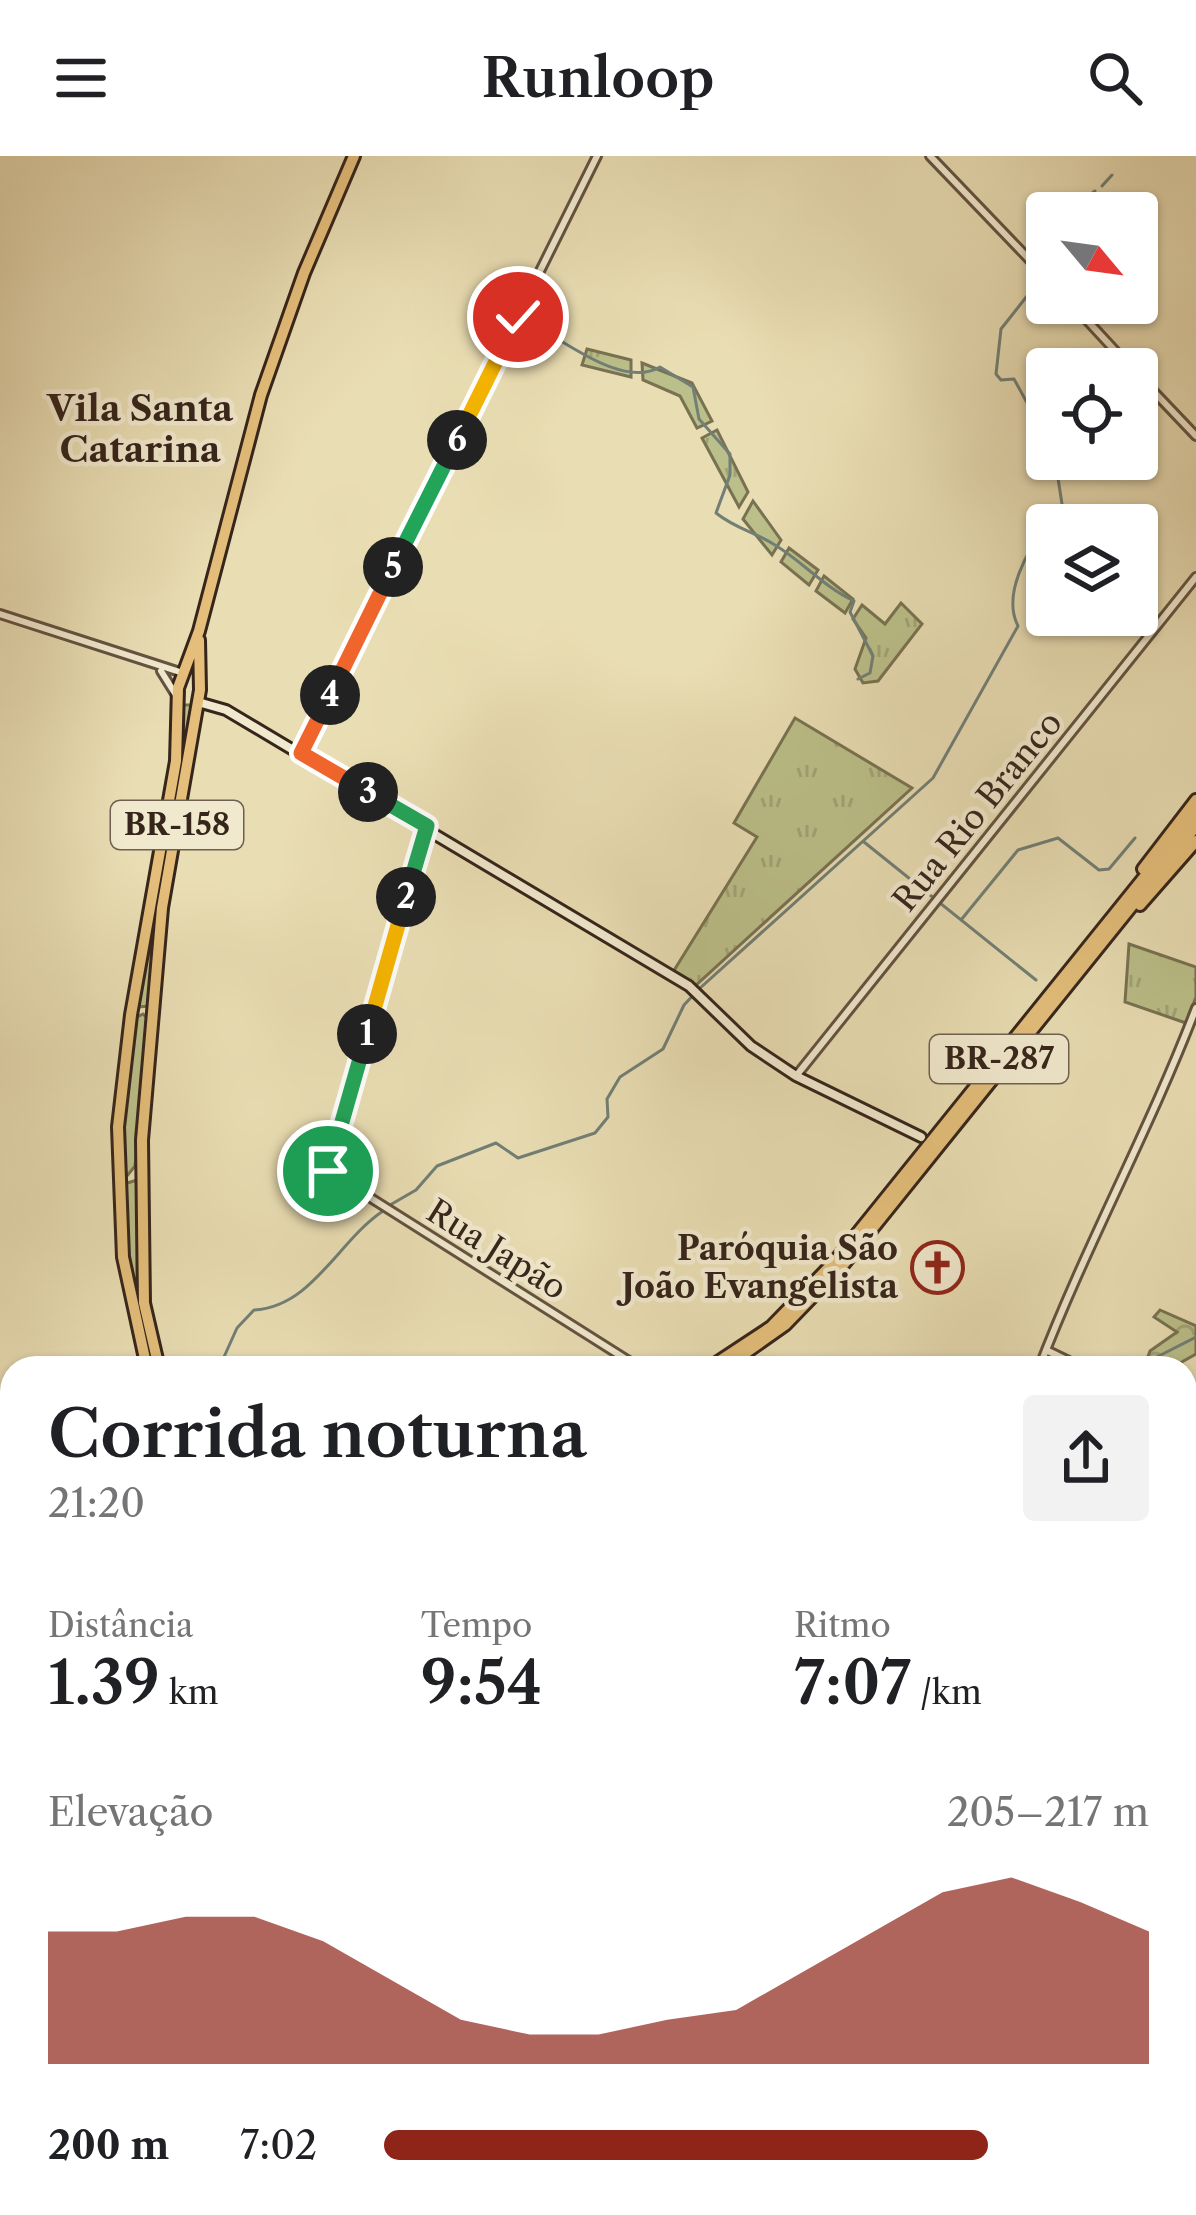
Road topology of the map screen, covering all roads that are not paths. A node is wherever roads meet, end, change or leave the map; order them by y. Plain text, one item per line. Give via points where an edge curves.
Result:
1 (354, 156) edge
2 (597, 156) edge
3 (934, 158) edge
4 (1026, 256) edge
5 (1090, 324) edge
6 (1113, 348) edge
7 (1158, 396) edge
8 (1196, 436) edge
9 (1196, 577) edge
10 (0, 614) edge
11 (199, 631) junction
12 (158, 668) junction
13 (183, 673) junction
14 (201, 681) junction
15 (177, 696) junction
16 (198, 702) junction
17 (226, 710) junction
18 (301, 753) junction
19 (1196, 800) edge
20 (1196, 813) edge
21 (427, 826) junction
22 (1196, 826) edge
23 (1196, 841) edge
24 (1126, 909) junction
25 (1196, 1008) edge
26 (131, 1015) junction
27 (155, 1019) junction
28 (796, 1076) junction
29 (921, 1137) dead end
30 (117, 1174) junction
31 (141, 1174) junction
32 (1046, 1350) junction
33 (144, 1356) edge
34 (156, 1356) edge
35 (621, 1356) edge
36 (729, 1356) edge
37 (741, 1356) edge
38 (1044, 1356) edge
39 (1058, 1356) edge

1 - 11 highway, BR-158 via 260,395
2 - 18 street
3 - 4 street
5 - 6 street
7 - 8 street
9 - 28 street, Rua Rio Branco
10 - 12 street
11 - 13 highway, BR-158
11 - 14 highway, BR-158
12 - 13 street
12 - 15 street
13 - 14 highway
13 - 15 highway, BR-158
14 - 16 highway, BR-158
14 - 17 main road
15 - 16 highway
15 - 26 highway, BR-158 via 176,760
16 - 17 main road
16 - 27 highway, BR-158 via 162,908
17 - 18 main road
18 - 21 main road
19 - 24 highway, BR-287 via 1149,859
20 - 24 highway, BR-287
21 - 28 main road via 689,986
21 - 35 street, Rua Japão via 328,1171
22 - 24 highway, BR-287
23 - 24 highway, BR-287 via 1157,889
24 - 36 highway, BR-287 via 805,1295
24 - 37 highway, BR-287 via 843,1265
25 - 32 street
26 - 27 highway
26 - 30 highway, BR-158
27 - 31 highway, BR-158
28 - 29 main road
30 - 31 highway
30 - 33 highway, BR-158 via 125,1273
31 - 34 highway, BR-158 via 144,1303
32 - 38 street
32 - 39 street

